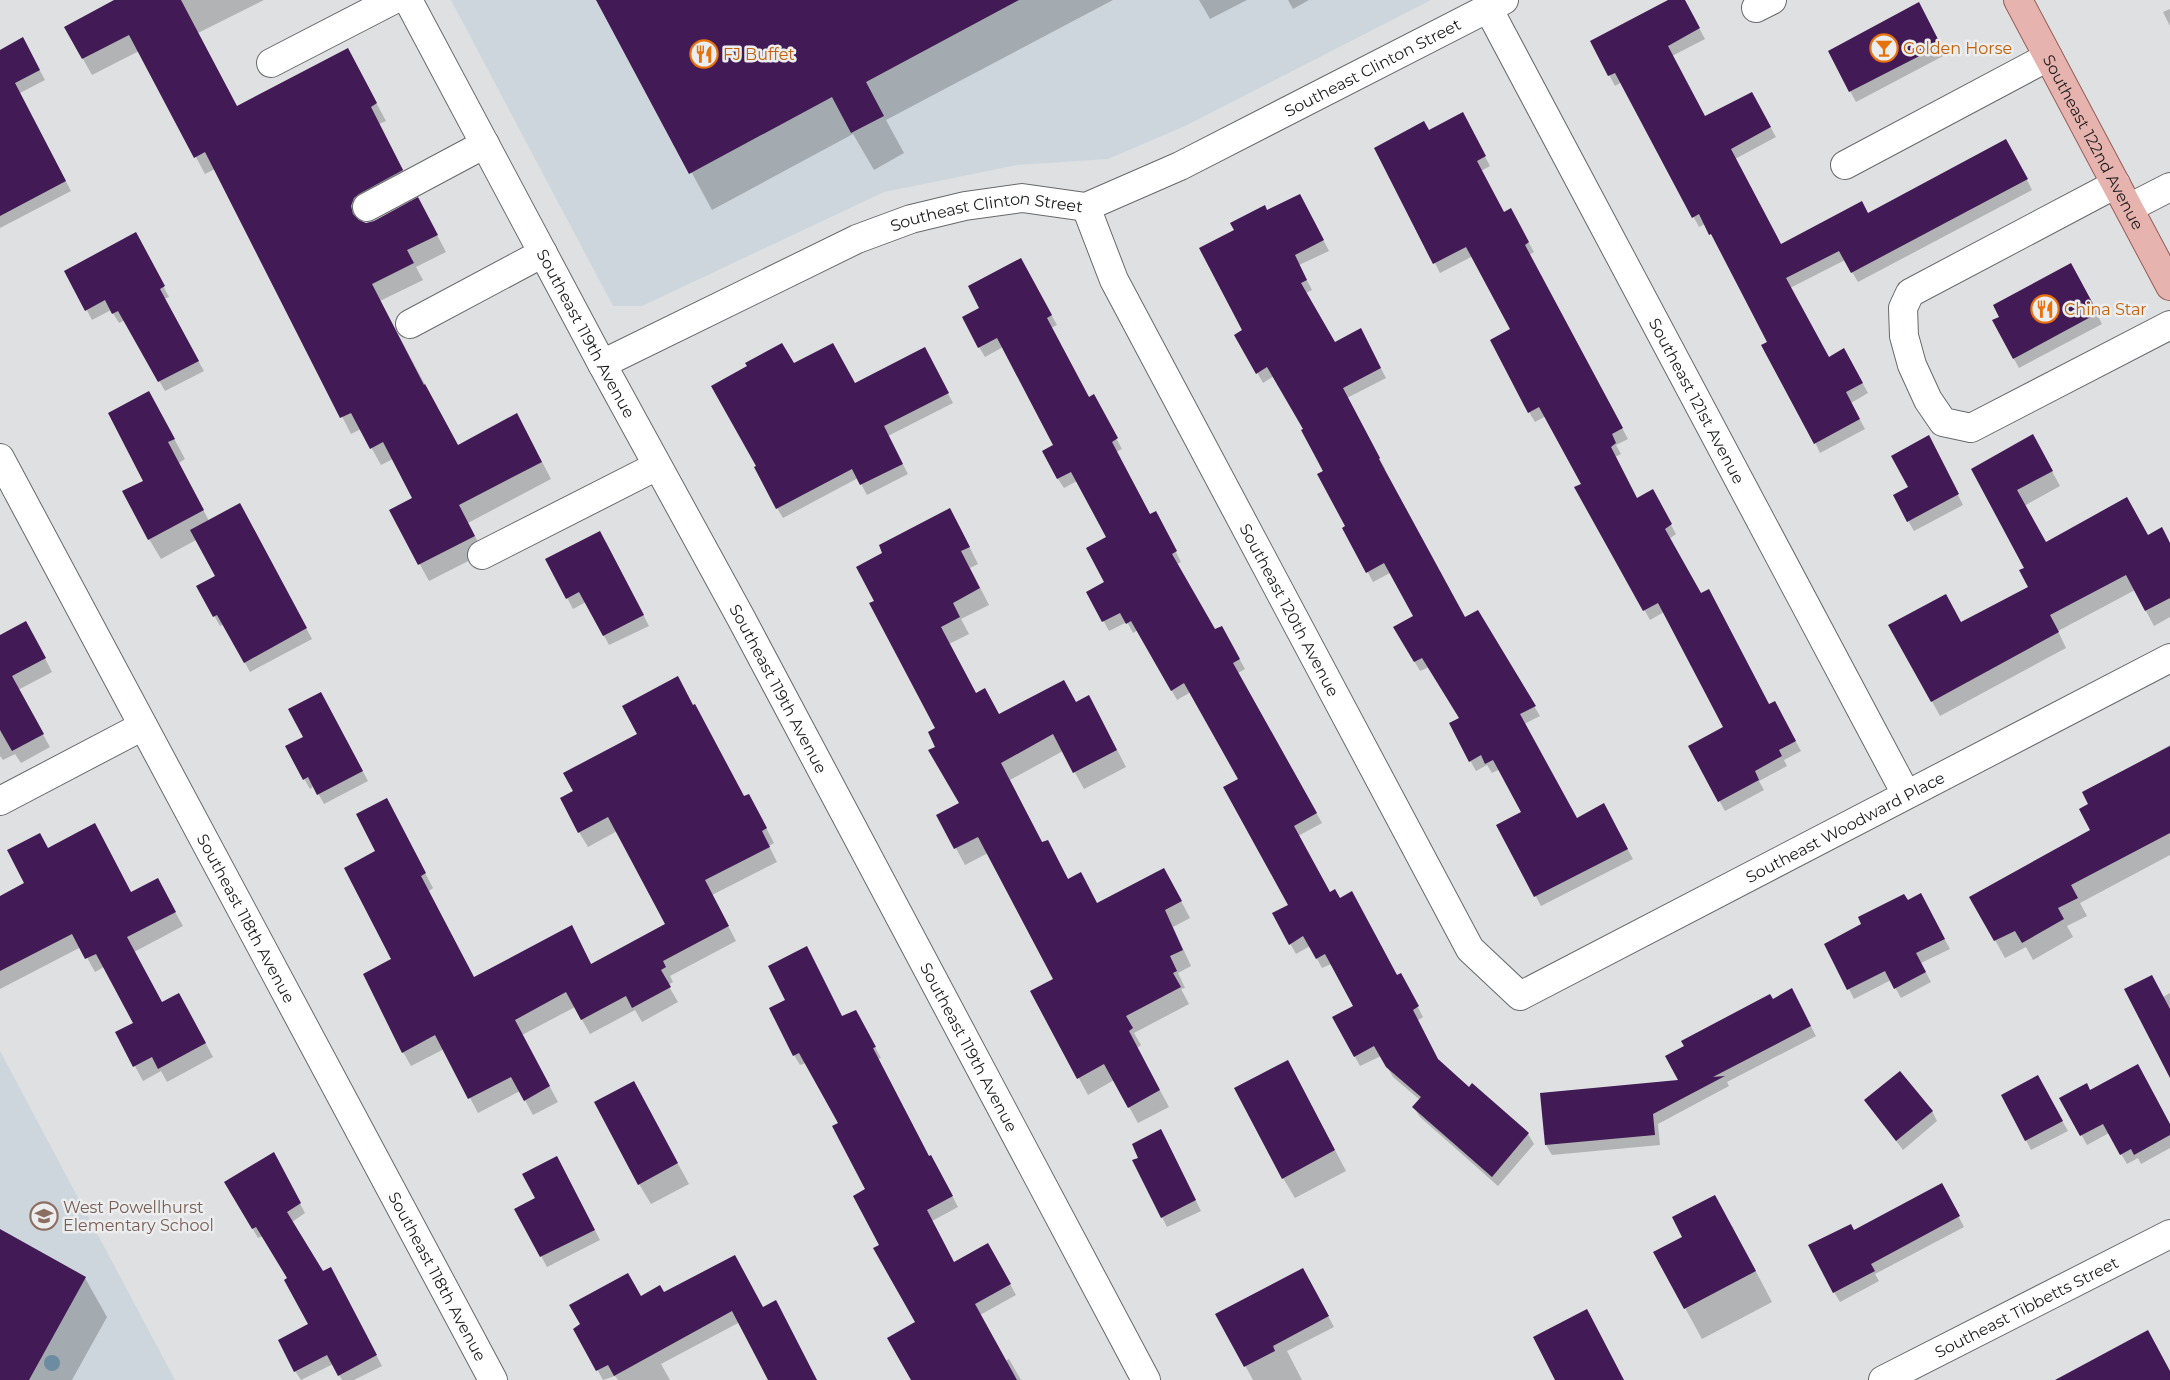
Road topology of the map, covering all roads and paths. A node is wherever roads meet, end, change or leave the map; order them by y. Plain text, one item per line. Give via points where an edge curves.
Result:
1 (393, 0) edge
2 (408, 0) edge
3 (2018, 0) edge
4 (1496, 4) edge
5 (2048, 57) junction
6 (271, 63) dead end
7 (485, 144) junction
8 (1845, 165) dead end
9 (2116, 184) junction
10 (2170, 187) edge
11 (367, 207) dead end
12 (1086, 207) junction
13 (2129, 208) junction
14 (543, 253) junction
15 (2170, 286) edge
16 (410, 324) dead end
17 (2170, 325) edge
18 (602, 364) junction
19 (0, 458) edge
20 (657, 466) junction
21 (482, 555) dead end
22 (2170, 658) edge
23 (143, 726) junction
24 (1906, 794) junction
25 (0, 801) edge
26 (1520, 996) joint
27 (2170, 1234) edge
28 (493, 1380) edge
29 (1146, 1380) edge
30 (1883, 1380) edge

1 - 6 street
2 - 7 street, Southeast 119th Avenue
3 - 5 main road, Southeast 122nd Avenue
4 - 12 street, Southeast Clinton Street via 1180,166
4 - 24 street, Southeast 121st Avenue
5 - 8 street
5 - 9 main road, Southeast 122nd Avenue
7 - 11 street
7 - 14 street, Southeast 119th Avenue
9 - 13 main road, Southeast 122nd Avenue
9 - 17 street via 1910,293 1903,308 1904,336 1912,365 1928,400 1943,422 1971,428
10 - 13 street
12 - 18 street, Southeast Clinton Street via 1022,198 965,206 911,220 857,238
12 - 26 street, Southeast 120th Avenue via 1114,280 1470,949
13 - 15 main road, Southeast 122nd Avenue
14 - 16 street
14 - 18 street, Southeast 119th Avenue
18 - 20 street, Southeast 119th Avenue
19 - 23 street, Southeast 118th Avenue
20 - 21 street
20 - 29 street, Southeast 119th Avenue via 746,627
22 - 24 street, Southeast Woodward Place
23 - 25 street
23 - 28 street, Southeast 118th Avenue
24 - 26 street, Southeast Woodward Place
27 - 30 street, Southeast Tibbetts Street

